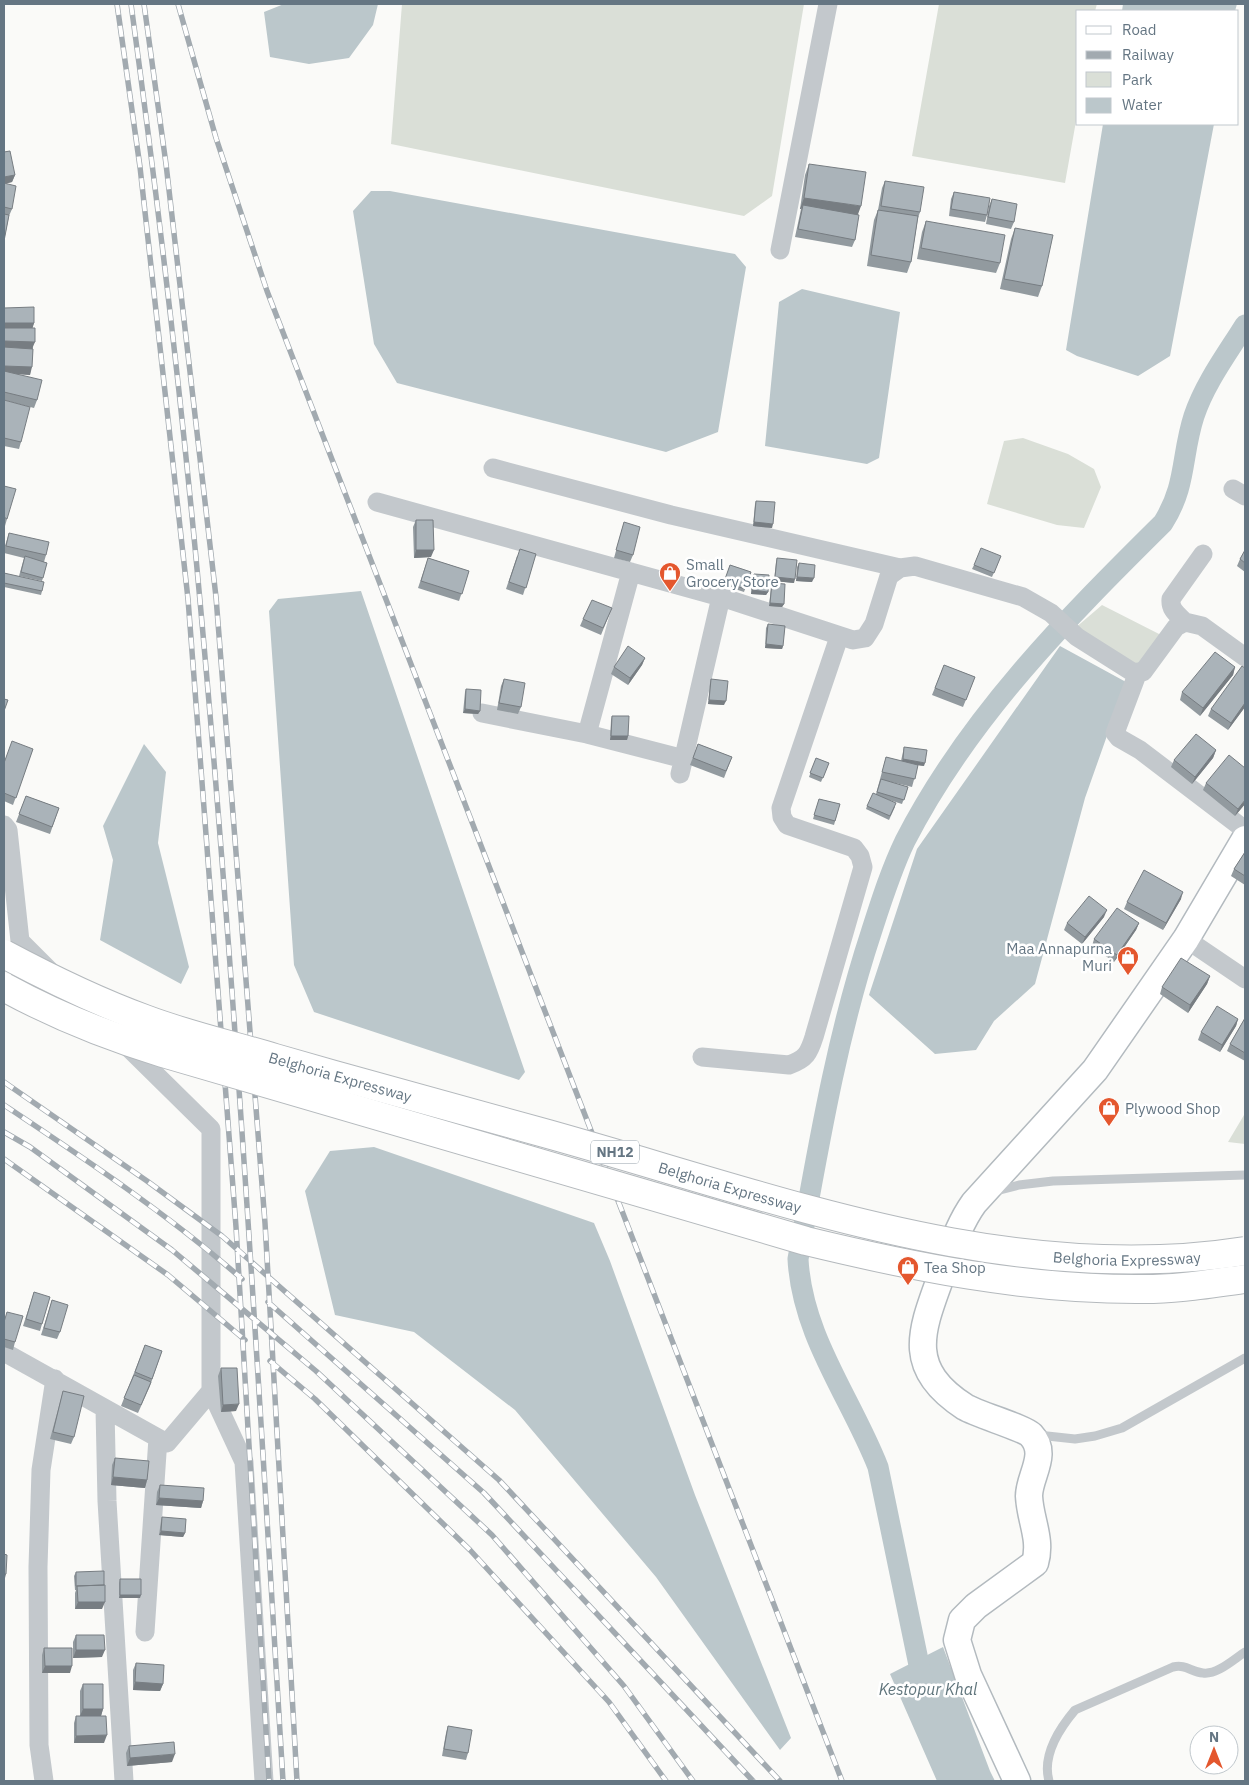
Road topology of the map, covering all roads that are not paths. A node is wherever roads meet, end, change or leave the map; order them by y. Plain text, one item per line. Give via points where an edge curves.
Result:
1 (828, 4) edge
2 (780, 250) dead end
3 (493, 468) dead end
4 (376, 502) dead end
5 (1203, 554) dead end
6 (900, 568) junction
7 (631, 572) junction
8 (721, 597) junction
9 (1185, 622) junction
10 (839, 637) junction
11 (1245, 657) edge
12 (1138, 672) junction
13 (482, 712) edge
14 (587, 734) junction
15 (4, 824) edge
16 (1245, 830) edge
17 (1245, 839) edge
18 (1186, 938) junction
19 (4, 954) edge
20 (1245, 979) edge
21 (4, 988) edge
22 (702, 1057) dead end
23 (1245, 1175) edge
24 (974, 1203) junction
25 (1245, 1252) edge
26 (1245, 1279) edge
27 (4, 1352) edge
28 (1245, 1358) edge
29 (55, 1379) junction
30 (210, 1391) junction
31 (105, 1409) junction
32 (1030, 1434) junction
33 (158, 1438) junction
34 (145, 1632) dead end
35 (1245, 1652) edge
36 (44, 1781) edge
37 (124, 1781) edge
38 (264, 1781) edge
39 (1017, 1781) edge
40 (1049, 1781) edge

1 - 2 street
3 - 6 street via 643,508
4 - 7 street
5 - 9 street via 1171,598 1173,611
6 - 10 street via 889,576 870,631 853,640
6 - 12 street via 915,566 1023,597 1051,613 1077,637 1125,669
7 - 8 street
7 - 14 street
8 - 10 street
8 - 14 street via 682,767
9 - 11 street via 1202,626
9 - 12 street via 1176,627 1143,672
10 - 22 street via 781,808 782,817 788,824 854,848 863,867 814,1037 808,1055 789,1065
12 - 16 street via 1115,733
13 - 14 street
15 - 30 street via 8,830 20,942 212,1129
17 - 18 street
18 - 20 street
18 - 24 street via 1095,1070
19 - 25 highway, Belghoria Expressway / NH12, bridge via 54,980 145,1019 895,1232 992,1250 1075,1258 1135,1261
21 - 26 highway, Belghoria Expressway / NH12, bridge via 103,1034 162,1054 874,1258 964,1275 1136,1289
23 - 24 lane via 1034,1183 1003,1188
24 - 32 street via 962,1220 923,1325 924,1358 931,1376 945,1392 966,1407
27 - 29 street
28 - 32 lane via 1122,1428 1075,1439
29 - 31 street
29 - 36 street via 42,1470 38,1567 39,1745
30 - 33 street via 167,1443
30 - 38 street via 244,1462
31 - 33 street
31 - 37 street
32 - 39 street via 1037,1444 1038,1456 1029,1495 1037,1537 1035,1563 976,1606 962,1620 956,1640 968,1675
33 - 34 street
35 - 40 lane via 1212,1672 1202,1673 1182,1665 1173,1667 1075,1710 1054,1742 1048,1760

